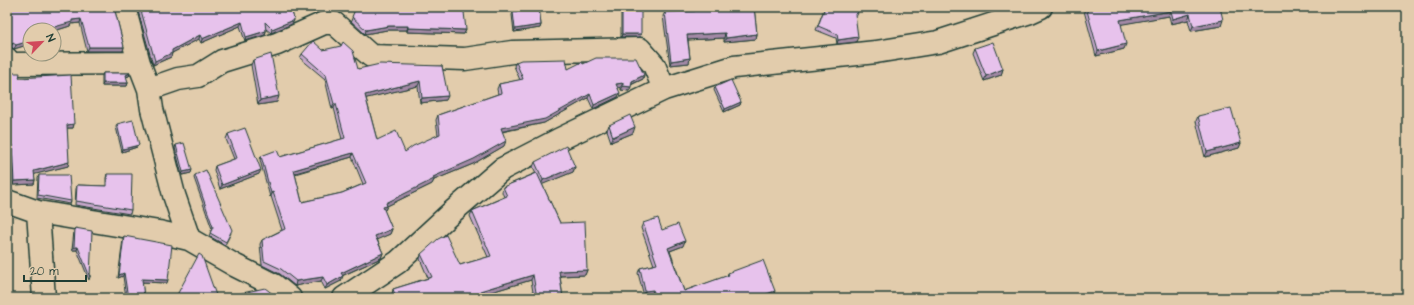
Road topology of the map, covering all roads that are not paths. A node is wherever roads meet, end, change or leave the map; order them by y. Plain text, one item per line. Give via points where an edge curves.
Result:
1 (124, 7) edge
2 (1041, 7) edge
3 (7, 59) edge
4 (139, 63) junction
5 (149, 89) junction
6 (664, 89) junction
7 (7, 201) edge
8 (38, 212) junction
9 (189, 239) junction
10 (44, 298) edge
11 (290, 298) edge
12 (344, 298) edge

1 - 4 street
2 - 6 street via 938,42 876,52 734,67
3 - 4 street via 11,64
4 - 5 street
5 - 6 street via 178,79 198,76 222,61 277,44 324,23 334,23 371,56 466,59 512,52 640,49 654,64
5 - 9 street via 174,195
6 - 12 street via 502,169 398,262
7 - 8 street
8 - 9 street
8 - 10 street
9 - 11 street via 274,285

